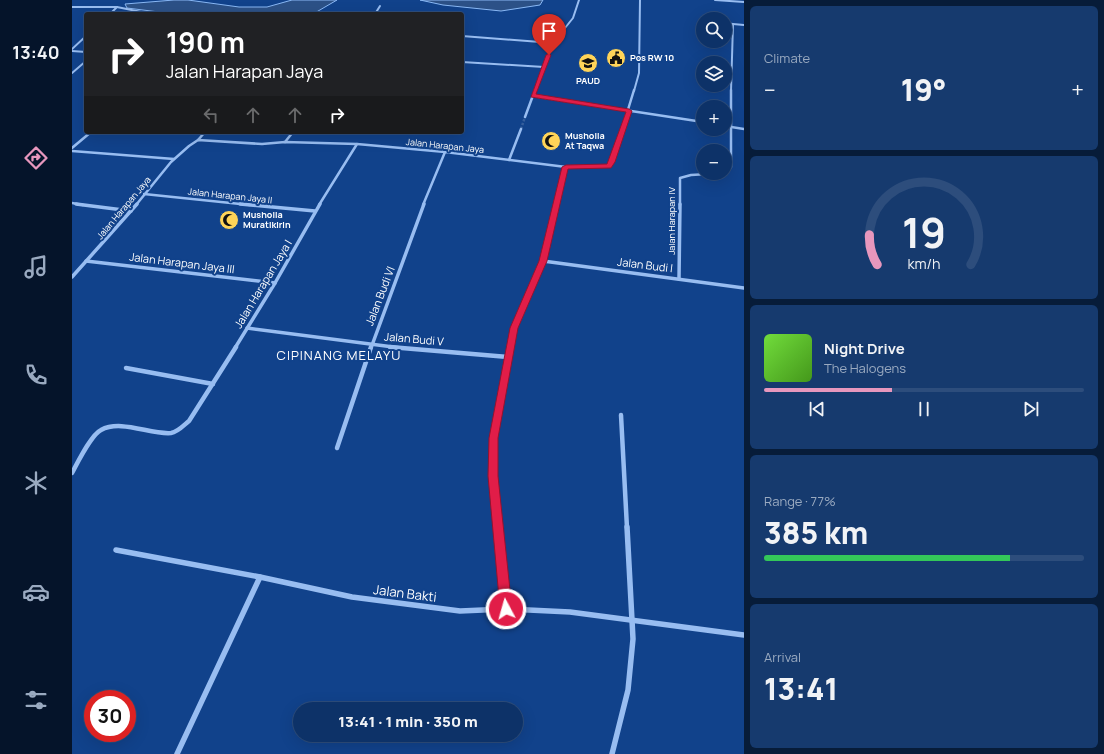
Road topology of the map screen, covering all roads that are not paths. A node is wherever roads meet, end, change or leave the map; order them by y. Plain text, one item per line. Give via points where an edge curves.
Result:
1 (579, 0) edge
2 (640, 0) edge
3 (715, 0) edge
4 (744, 2) edge
5 (380, 6) dead end
6 (72, 7) edge
7 (117, 7) junction
8 (112, 12) edge
9 (141, 12) edge
10 (376, 12) edge
11 (733, 24) joint
12 (744, 25) edge
13 (464, 36) edge
14 (84, 38) edge
15 (553, 43) junction
16 (72, 50) edge
17 (84, 52) edge
18 (464, 62) edge
19 (84, 63) edge
20 (544, 67) junction
21 (72, 74) edge
22 (533, 96) junction
23 (731, 100) edge
24 (629, 111) junction
25 (525, 117) tunnel mouth
26 (696, 121) edge
27 (732, 127) edge
28 (521, 129) tunnel mouth
29 (744, 129) edge
30 (89, 134) edge
31 (203, 134) edge
32 (292, 134) edge
33 (730, 136) edge
34 (198, 140) junction
35 (286, 142) junction
36 (357, 144) junction
37 (72, 150) edge
38 (445, 152) junction
39 (174, 159) junction
40 (508, 160) junction
41 (566, 167) junction
42 (144, 194) junction
43 (72, 204) edge
44 (131, 211) junction
45 (316, 211) junction
46 (86, 261) junction
47 (543, 261) junction
48 (72, 278) edge
49 (679, 279) junction
50 (275, 284) junction
51 (744, 288) edge
52 (248, 328) junction
53 (371, 345) junction
54 (508, 357) junction
55 (126, 368) dead end
56 (213, 384) junction
57 (621, 415) dead end
58 (337, 448) dead end
59 (72, 473) edge
60 (116, 550) dead end
61 (260, 577) junction
62 (506, 609) junction
63 (632, 622) junction
64 (744, 635) edge
65 (177, 754) edge
66 (612, 754) edge

1 - 15 street via 573,18
2 - 24 street via 639,73
3 - 4 street
5 - 10 street
6 - 7 street
7 - 8 street
7 - 9 street
11 - 12 street
11 - 23 street, Jalan Harapan IV
13 - 15 street
14 - 16 street
15 - 20 street
16 - 17 street
18 - 20 street
19 - 21 street
20 - 22 street
22 - 24 street
22 - 25 street
24 - 26 street
24 - 41 street, Jalan Harapan Jaya via 609,166
27 - 29 street
28 - 40 street
30 - 37 street
31 - 34 street
32 - 35 street
33 - 49 street, Jalan Harapan IV via 731,167 726,173 687,174 680,178
34 - 35 street, Jalan Harapan Jaya via 262,144
34 - 39 street, Jalan Harapan Jaya
35 - 36 street, Jalan Harapan Jaya
36 - 38 street, Jalan Harapan Jaya
36 - 45 street, Jalan Harapan Jaya I
37 - 39 street
38 - 40 street, Jalan Harapan Jaya
38 - 53 street, Jalan Budi VI
39 - 42 street, Jalan Harapan Jaya
40 - 41 street, Jalan Harapan Jaya
41 - 47 street
42 - 44 street, Jalan Harapan Jaya
42 - 45 street, Jalan Harapan Jaya II
43 - 44 street
44 - 46 street, Jalan Harapan Jaya
45 - 50 street, Jalan Harapan Jaya I
46 - 48 street, Jalan Harapan Jaya
46 - 50 street, Jalan Harapan Jaya III
47 - 49 street, Jalan Budi I
47 - 54 street via 514,328
49 - 51 street, Jalan Budi I
50 - 52 street, Jalan Harapan Jaya I
52 - 53 street, Jalan Budi V
52 - 56 street, Jalan Harapan Jaya I
53 - 54 street, Jalan Budi V
53 - 58 street, Jalan Budi VI
54 - 62 street via 494,438 493,476
55 - 56 street
56 - 59 street, Jalan Harapan Jaya I via 189,421 172,433 113,427 101,430 94,436
57 - 63 street
60 - 61 street, Jalan Bakti
61 - 62 street, Jalan Bakti via 352,597 460,610
61 - 65 street
62 - 63 street, Jalan Bakti via 570,612
63 - 64 street, Jalan Bakti
63 - 66 street via 628,690

